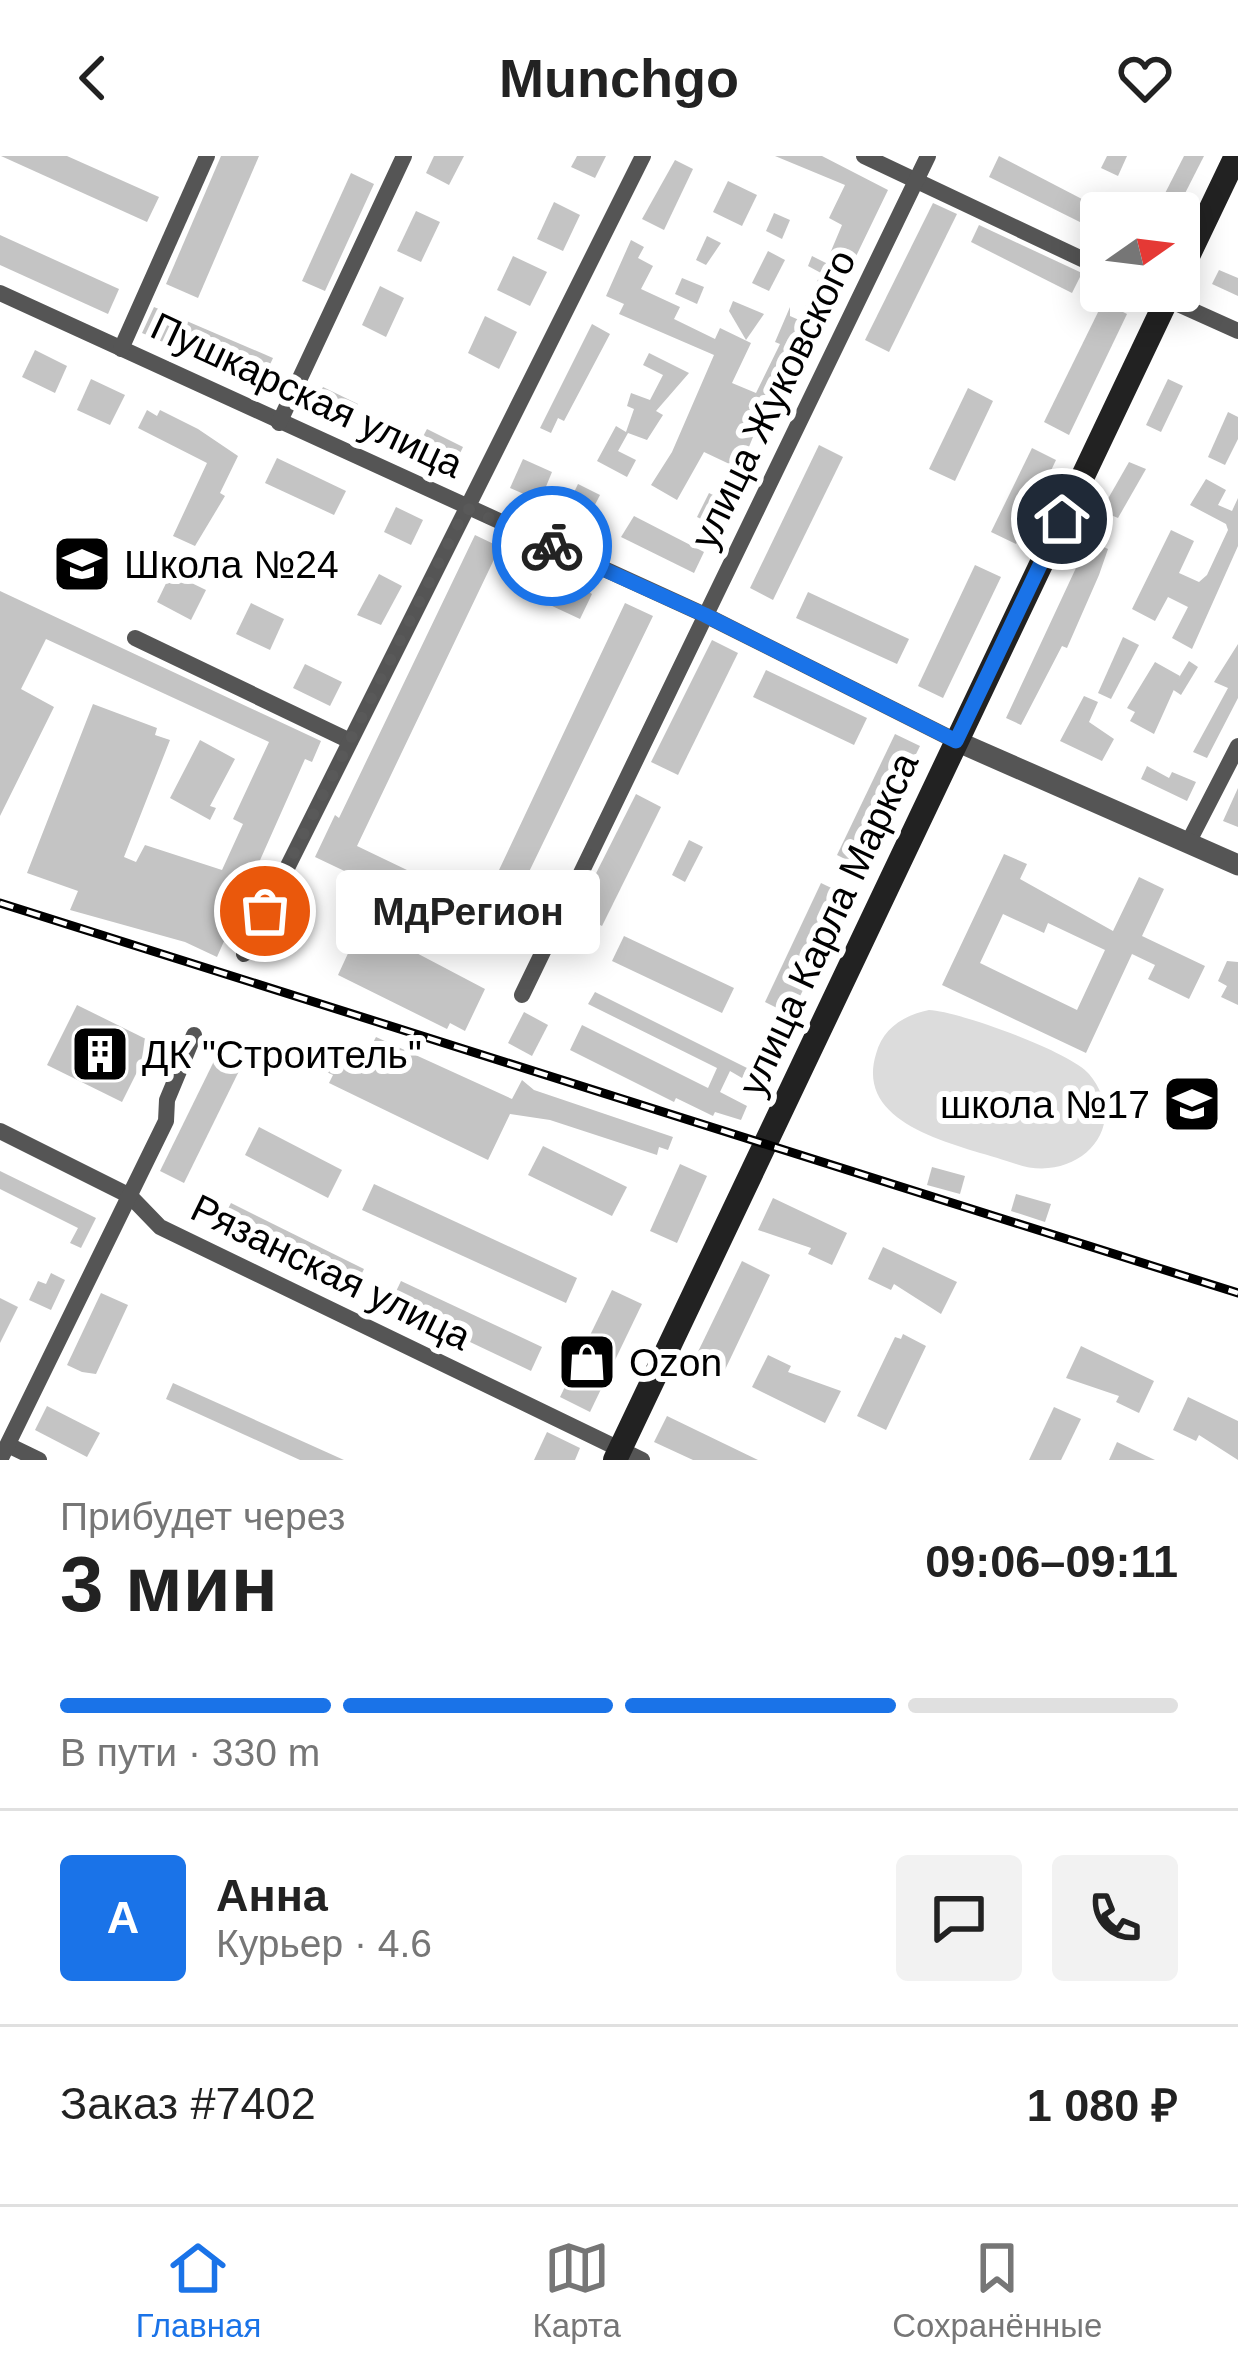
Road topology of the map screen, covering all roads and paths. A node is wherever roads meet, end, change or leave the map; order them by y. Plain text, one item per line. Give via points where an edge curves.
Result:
1 (207, 156) edge
2 (404, 156) edge
3 (643, 156) edge
4 (864, 156) edge
5 (928, 156) edge
6 (1236, 156) edge
7 (916, 181) junction
8 (1200, 231) edge
9 (1080, 258) edge
10 (0, 293) edge
11 (1154, 312) edge
12 (1199, 312) edge
13 (1238, 331) edge
14 (121, 349) junction
15 (279, 423) junction
16 (466, 508) junction
17 (705, 615) junction
18 (134, 638) dead end
19 (350, 740) junction
20 (956, 741) junction
21 (1238, 746) edge
22 (1188, 843) junction
23 (1238, 865) edge
24 (244, 954) dead end
25 (522, 995) dead end
26 (194, 1035) dead end
27 (0, 1131) edge
28 (130, 1196) junction
29 (4, 1452) edge
30 (626, 1456) edge
31 (40, 1460) edge

1 - 14 street
2 - 15 street
3 - 16 street
4 - 7 street
5 - 7 street, улица Жуковского
6 - 8 main road
7 - 9 street
7 - 17 street, улица Жуковского
10 - 14 street, Пушкарская улица
11 - 20 main road, улица Карла Маркса
12 - 13 street
14 - 15 street, Пушкарская улица
15 - 16 street, Пушкарская улица
16 - 17 street, Пушкарская улица
16 - 19 street
17 - 20 street, Пушкарская улица
17 - 25 street, улица Жуковского
18 - 19 street
19 - 24 street
20 - 22 street, Пушкарская улица
20 - 30 main road, улица Карла Маркса
21 - 22 street
22 - 23 street, Пушкарская улица
26 - 28 street
27 - 28 street, Рязанская улица
28 - 29 street
28 - 30 street, Рязанская улица via 160,1227
29 - 31 street

